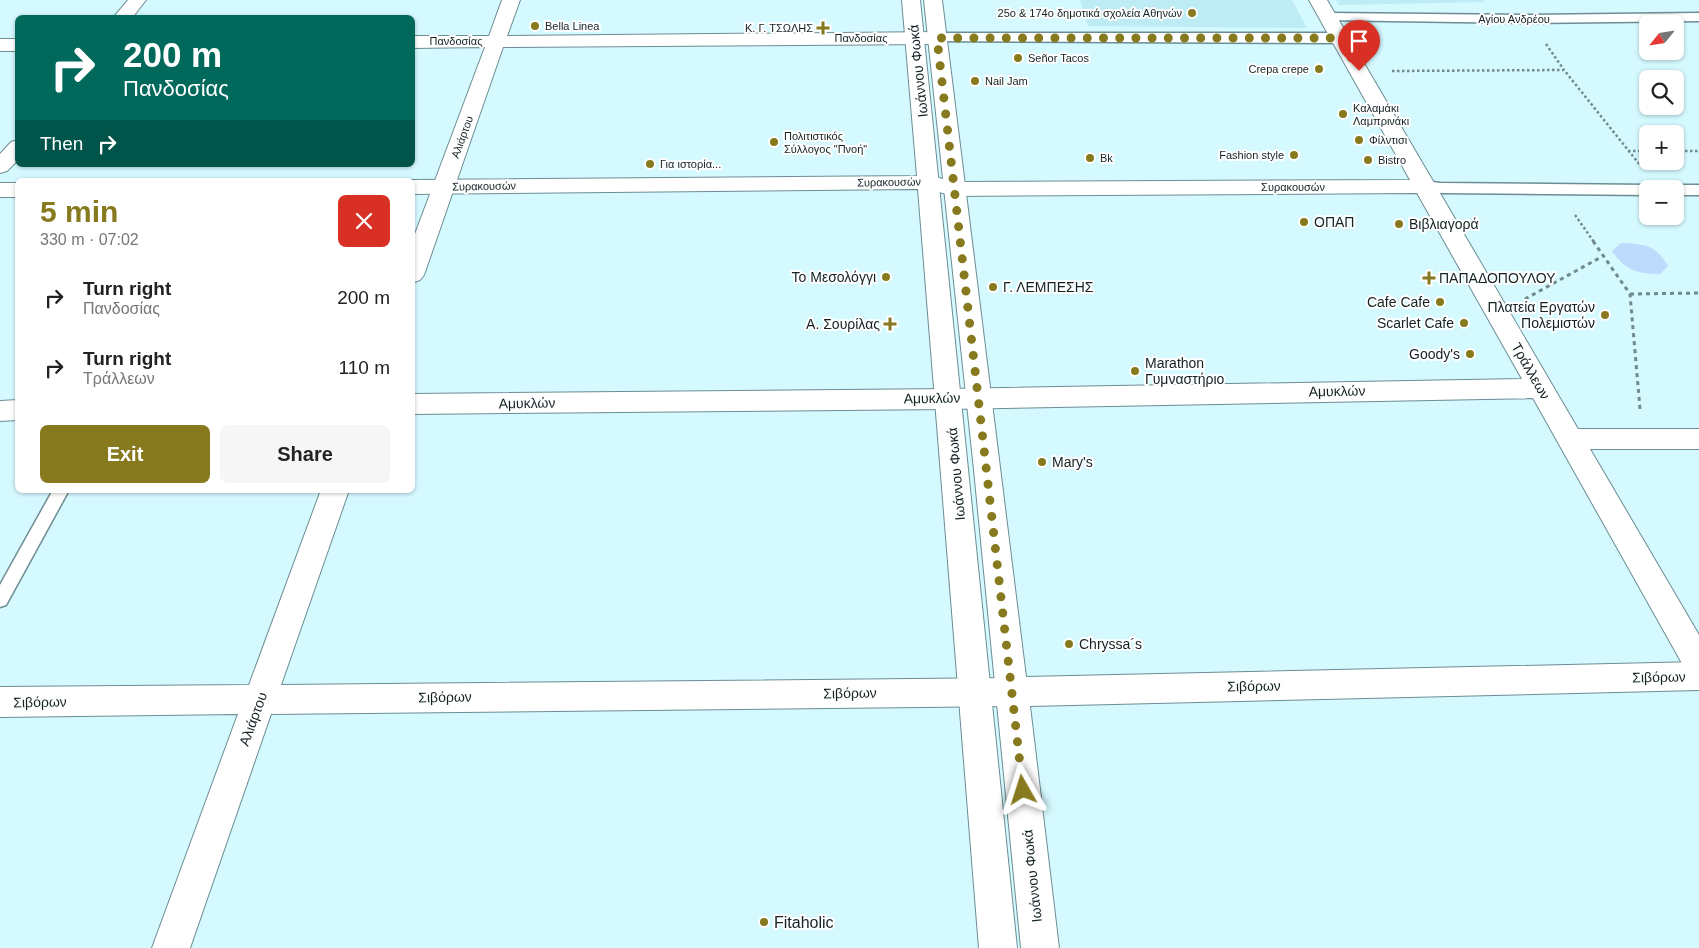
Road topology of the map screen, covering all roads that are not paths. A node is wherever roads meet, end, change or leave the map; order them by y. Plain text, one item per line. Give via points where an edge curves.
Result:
1 (137, 0) edge
2 (511, 0) edge
3 (911, 0) edge
4 (933, 0) edge
5 (1518, 6) dead end
6 (1323, 9) edge
7 (124, 15) edge
8 (1699, 17) edge
9 (1528, 19) junction
10 (926, 38) junction
11 (1340, 38) junction
12 (496, 41) junction
13 (415, 42) edge
14 (0, 45) edge
15 (15, 45) edge
16 (15, 150) edge
17 (0, 167) edge
18 (928, 182) junction
19 (415, 186) edge
20 (444, 186) junction
21 (1425, 186) junction
22 (954, 189) junction
23 (0, 190) edge
24 (15, 190) edge
25 (1639, 190) edge
26 (1684, 190) edge
27 (1699, 190) edge
28 (415, 267) edge
29 (1541, 388) junction
30 (979, 397) junction
31 (949, 399) junction
32 (415, 404) edge
33 (15, 410) edge
34 (0, 411) edge
35 (1570, 439) junction
36 (1699, 439) edge
37 (59, 493) edge
38 (334, 493) edge
39 (0, 600) edge
40 (1699, 664) edge
41 (1699, 676) edge
42 (975, 692) junction
43 (1013, 692) junction
44 (260, 700) junction
45 (0, 702) edge
46 (171, 948) edge
47 (998, 948) edge
48 (1040, 948) edge

1 - 7 street
2 - 12 street, Αλιάρτου
3 - 10 street, Ιωάννου Φωκά
4 - 10 street, Ιωάννου Φωκά
5 - 9 street
6 - 9 street, Αγίου Ανδρέου
6 - 11 street, Τράλλεων
8 - 9 street, Αγίου Ανδρέου
10 - 11 street, Πανδοσίας
10 - 12 street, Πανδοσίας
10 - 18 street, Ιωάννου Φωκά
10 - 22 street, Ιωάννου Φωκά
11 - 21 street, Τράλλεων
12 - 13 street, Πανδοσίας
12 - 20 street, Αλιάρτου
14 - 15 street
16 - 17 street
18 - 20 street, Συρακουσών
18 - 22 street, Συρακουσών
18 - 31 street, Ιωάννου Φωκά
19 - 20 street, Συρακουσών
20 - 28 street, Αλιάρτου
21 - 22 street, Συρακουσών
21 - 25 street
21 - 29 street, Τράλλεων
22 - 30 street, Ιωάννου Φωκά
23 - 24 street
26 - 27 street
29 - 30 street, Αμυκλών
29 - 35 street, Τράλλεων
30 - 31 street, Αμυκλών
30 - 43 street, Ιωάννου Φωκά
31 - 32 street, Αμυκλών
31 - 42 street, Ιωάννου Φωκά
33 - 34 street
35 - 36 street
35 - 40 street, Τράλλεων
37 - 39 lane
38 - 44 street, Αλιάρτου
41 - 43 street, Σιβόρων
42 - 43 street, Σιβόρων
42 - 44 street, Σιβόρων
42 - 47 street, Ιωάννου Φωκά
43 - 48 street, Ιωάννου Φωκά
44 - 45 street, Σιβόρων
44 - 46 street, Αλιάρτου

